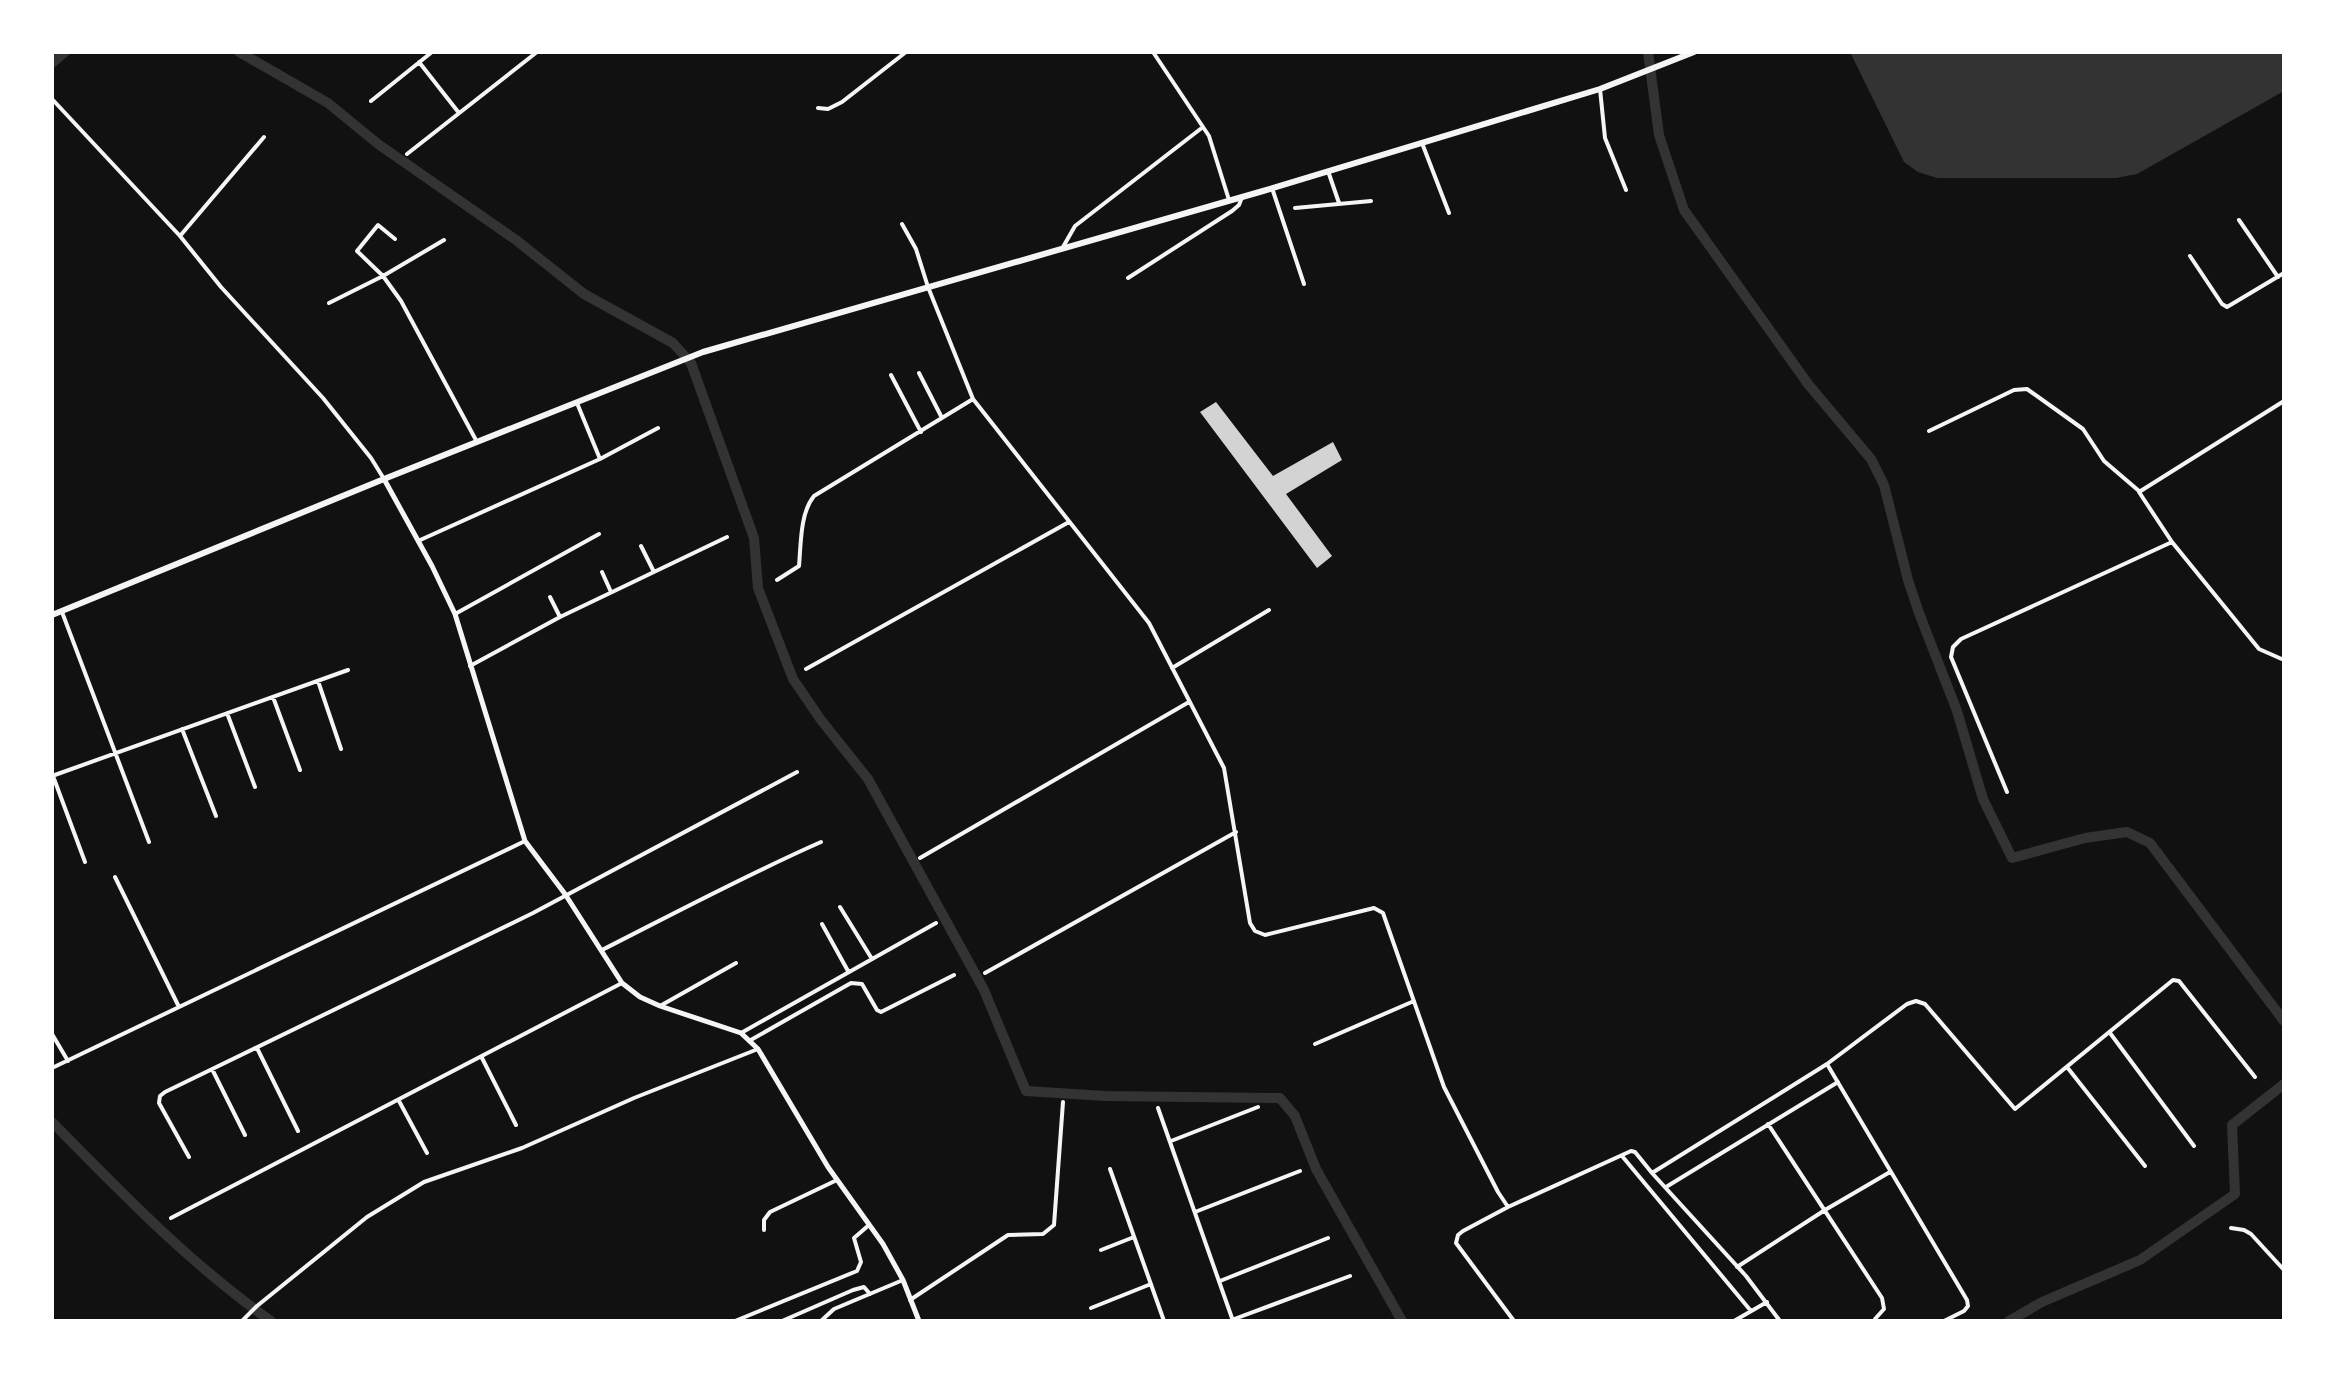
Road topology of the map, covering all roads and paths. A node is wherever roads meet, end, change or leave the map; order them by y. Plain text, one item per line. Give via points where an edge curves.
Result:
1 (432, 52) edge
2 (906, 52) edge
3 (1153, 52) edge
4 (1694, 52) edge
5 (535, 53) edge
6 (419, 62) junction
7 (1600, 89) junction
8 (52, 99) edge
9 (371, 101) dead end
10 (818, 108) dead end
11 (459, 113) junction
12 (1203, 127) junction
13 (264, 137) dead end
14 (1422, 143) junction
15 (407, 154) dead end
16 (1328, 171) junction
17 (1272, 188) junction
18 (1626, 190) dead end
19 (1242, 197) junction
20 (1229, 200) junction
21 (1371, 201) dead end
22 (1339, 204) junction
23 (1295, 208) dead end
24 (1449, 213) dead end
25 (2239, 220) dead end
26 (902, 224) dead end
27 (180, 236) junction
28 (395, 239) dead end
29 (444, 240) dead end
30 (1063, 247) junction
31 (2190, 256) dead end
32 (2284, 273) edge
33 (383, 276) junction
34 (2278, 277) junction
35 (1128, 278) dead end
36 (1304, 284) dead end
37 (928, 287) junction
38 (329, 303) dead end
39 (919, 373) dead end
40 (891, 375) dead end
41 (973, 399) junction
42 (2284, 401) edge
43 (577, 403) junction
44 (942, 418) junction
45 (658, 428) dead end
46 (1929, 431) dead end
47 (921, 432) junction
48 (477, 442) junction
49 (600, 459) junction
50 (384, 479) junction
51 (2139, 492) junction
52 (1069, 522) junction
53 (599, 534) dead end
54 (727, 537) dead end
55 (417, 542) junction
56 (2172, 542) junction
57 (641, 546) dead end
58 (602, 572) dead end
59 (654, 572) junction
60 (777, 580) dead end
61 (611, 593) junction
62 (550, 597) dead end
63 (1269, 610) dead end
64 (62, 611) junction
65 (455, 614) junction
66 (52, 615) edge
67 (560, 617) junction
68 (2284, 660) edge
69 (470, 666) junction
70 (1172, 668) junction
71 (806, 669) dead end
72 (348, 670) dead end
73 (318, 681) junction
74 (273, 697) junction
75 (1189, 702) junction
76 (227, 713) junction
77 (182, 728) junction
78 (341, 749) dead end
79 (115, 753) junction
80 (300, 770) dead end
81 (797, 772) dead end
82 (52, 776) edge
83 (255, 787) dead end
84 (2007, 792) dead end
85 (216, 816) dead end
86 (1236, 832) junction
87 (525, 841) junction
88 (149, 842) dead end
89 (821, 842) dead end
90 (920, 858) dead end
91 (85, 862) dead end
92 (115, 877) dead end
93 (565, 894) junction
94 (840, 907) dead end
95 (936, 923) dead end
96 (822, 924) dead end
97 (602, 950) junction
98 (872, 959) junction
99 (736, 963) dead end
100 (848, 972) junction
101 (985, 973) dead end
102 (954, 975) dead end
103 (622, 983) junction
104 (1414, 1001) junction
105 (660, 1006) junction
106 (179, 1008) junction
107 (741, 1033) junction
108 (2110, 1033) junction
109 (52, 1034) edge
110 (749, 1041) junction
111 (1315, 1044) dead end
112 (257, 1048) junction
113 (758, 1049) junction
114 (482, 1058) junction
115 (68, 1061) junction
116 (1827, 1064) junction
117 (2067, 1067) junction
118 (52, 1068) edge
119 (212, 1069) junction
120 (2255, 1077) dead end
121 (1838, 1082) junction
122 (399, 1101) junction
123 (1063, 1102) dead end
124 (1258, 1107) dead end
125 (1158, 1108) dead end
126 (1768, 1124) junction
127 (516, 1125) dead end
128 (298, 1131) dead end
129 (245, 1135) dead end
130 (1170, 1142) junction
131 (2194, 1146) dead end
132 (427, 1153) dead end
133 (1622, 1155) junction
134 (189, 1157) dead end
135 (2145, 1166) dead end
136 (1110, 1169) dead end
137 (1300, 1171) dead end
138 (1890, 1172) junction
139 (1652, 1173) junction
140 (837, 1180) junction
141 (1666, 1187) junction
142 (1508, 1207) junction
143 (1825, 1210) junction
144 (1195, 1212) junction
145 (171, 1218) dead end
146 (869, 1225) junction
147 (2231, 1228) dead end
148 (764, 1230) dead end
149 (1134, 1237) junction
150 (1328, 1238) dead end
151 (1101, 1250) dead end
152 (1737, 1267) junction
153 (2284, 1270) edge
154 (1350, 1276) dead end
155 (903, 1280) junction
156 (1220, 1281) junction
157 (1151, 1284) junction
158 (870, 1294) junction
159 (910, 1300) junction
160 (1767, 1302) junction
161 (1091, 1308) dead end
162 (1751, 1311) junction
163 (1875, 1319) edge
164 (822, 1320) edge
165 (242, 1321) edge
166 (735, 1321) edge
167 (782, 1321) edge
168 (919, 1321) edge
169 (1164, 1321) edge
170 (1232, 1321) edge
171 (1514, 1321) edge
172 (1734, 1321) edge
173 (1780, 1321) edge
174 (1944, 1321) edge

1 - 6 street
2 - 10 street via 833,108
3 - 12 street
4 - 7 main road
5 - 11 street
6 - 9 street
6 - 11 street
7 - 14 main road
7 - 18 street via 1605,138
8 - 27 street
11 - 15 street
12 - 20 street
12 - 30 street via 1075,226
13 - 27 street
14 - 16 main road
14 - 24 street
16 - 17 main road
16 - 22 street
17 - 19 main road
17 - 36 street
19 - 20 main road
19 - 35 street via 1232,211
20 - 30 main road
21 - 22 street
22 - 23 street
25 - 34 street
26 - 37 street
27 - 50 street via 323,398
28 - 33 street via 378,225 356,249
29 - 33 street
30 - 37 main road
31 - 34 street via 2227,307
32 - 34 street
33 - 38 street
33 - 48 street
37 - 41 street
37 - 43 main road via 703,352
39 - 44 street
40 - 47 street
41 - 44 street
41 - 52 street
42 - 51 street
43 - 48 main road
43 - 49 street
44 - 47 street
45 - 49 street
46 - 51 street via 2014,390 2027,389 2083,429 2104,461
47 - 60 street via 814,496 805,513 799,566
48 - 50 main road
49 - 55 street
50 - 55 street
50 - 64 main road
51 - 56 street
52 - 70 street via 1149,623
52 - 71 street
53 - 65 street
54 - 59 street
55 - 65 street
56 - 68 street via 2259,649
56 - 84 street via 1953,647 1951,657
57 - 59 street
58 - 61 street
59 - 61 street
61 - 67 street
62 - 67 street
63 - 70 street
64 - 66 main road
64 - 79 street
65 - 69 street
67 - 69 street
69 - 87 street
70 - 75 street
72 - 73 street
73 - 74 street
73 - 78 street
74 - 76 street
74 - 80 street
75 - 86 street via 1227,775
75 - 90 street
76 - 77 street
76 - 83 street
77 - 79 street
77 - 85 street
79 - 82 street
79 - 88 street
81 - 93 street
82 - 91 street
86 - 101 street
86 - 104 street via 1255,931 1265,935 1379,910
87 - 93 street
87 - 106 street
89 - 97 street
92 - 106 street
93 - 97 street
93 - 112 street
94 - 98 street
95 - 98 street
96 - 100 street
97 - 103 street
98 - 100 street
99 - 105 street
100 - 107 street
102 - 110 street via 881,1012 862,984 851,983
103 - 105 street
103 - 114 street
104 - 111 street
104 - 142 street via 1444,1087
105 - 107 street
106 - 115 street
107 - 110 street
108 - 117 street
108 - 120 street via 2167,982 2179,981
108 - 131 street
109 - 115 street
110 - 113 street
112 - 119 street
112 - 128 street
113 - 140 street
113 - 165 street via 522,1148 424,1182 367,1217
114 - 122 street
114 - 127 street
115 - 118 street
116 - 117 street via 1916,1001 1925,1004 2015,1109
116 - 121 street
116 - 139 street
117 - 135 street
119 - 129 street
119 - 134 street via 160,1096
121 - 126 street
121 - 138 street
122 - 132 street
122 - 145 street
123 - 159 street via 1054,1225 1043,1234 1008,1235
124 - 130 street
125 - 130 street
126 - 141 street
126 - 143 street
130 - 144 street
133 - 139 street via 1635,1152
133 - 142 street
133 - 162 street
136 - 149 street
137 - 144 street
138 - 143 street
138 - 174 street via 1967,1300 1964,1311
139 - 141 street
140 - 146 street
140 - 148 street via 770,1212
141 - 152 street
142 - 171 street via 1463,1231 1456,1243
143 - 152 street
143 - 163 street via 1885,1304
144 - 156 street
146 - 155 street
146 - 166 street via 854,1236 861,1262 857,1271
147 - 153 street via 2251,1234
149 - 151 street
149 - 157 street
150 - 156 street
152 - 160 street
154 - 170 street
155 - 158 street
155 - 159 street
156 - 170 street
157 - 161 street
157 - 169 street
158 - 164 street
158 - 167 street via 864,1287 853,1290
159 - 168 street
160 - 162 street
160 - 173 street
162 - 172 street

